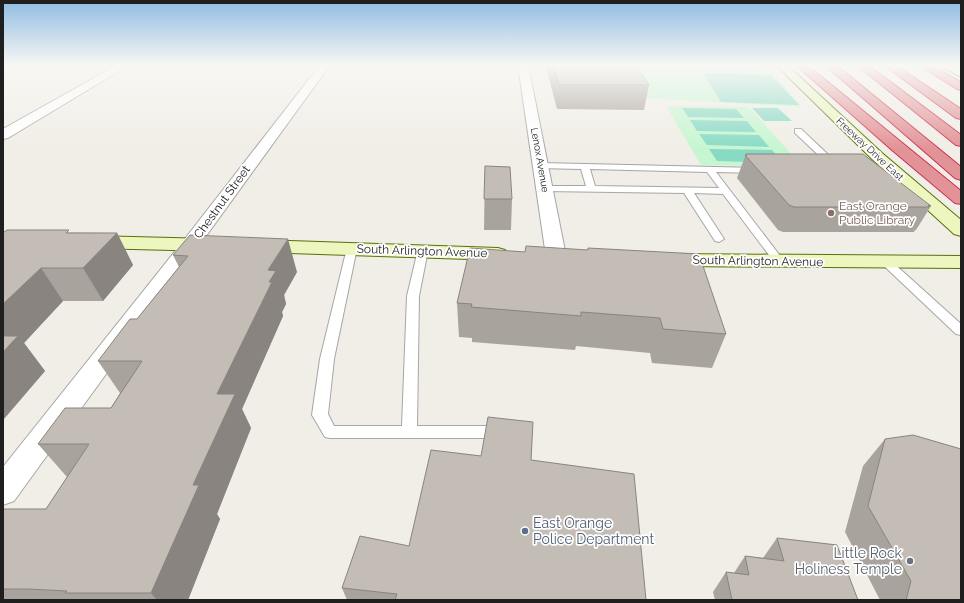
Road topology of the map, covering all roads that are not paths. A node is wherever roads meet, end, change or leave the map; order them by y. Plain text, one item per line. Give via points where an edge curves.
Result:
1 (75, 93) edge
2 (303, 93) edge
3 (528, 93) edge
4 (812, 93) edge
5 (834, 93) edge
6 (865, 93) edge
7 (899, 93) edge
8 (931, 93) edge
9 (961, 114) edge
10 (798, 130) dead end
11 (3, 136) edge
12 (961, 142) edge
13 (541, 166) junction
14 (585, 167) junction
15 (710, 170) junction
16 (764, 170) edge
17 (824, 171) edge
18 (961, 174) edge
19 (544, 188) junction
20 (591, 189) junction
21 (687, 190) junction
22 (726, 191) junction
23 (961, 199) edge
24 (961, 230) edge
25 (719, 239) dead end
26 (74, 242) edge
27 (191, 244) junction
28 (352, 248) junction
29 (423, 250) junction
30 (517, 254) edge
31 (556, 256) edge
32 (657, 259) edge
33 (779, 261) junction
34 (886, 262) junction
35 (961, 262) edge
36 (961, 331) edge
37 (409, 432) junction
38 (490, 432) edge
39 (3, 491) edge

1 - 11 street
2 - 27 street, Chestnut Street
3 - 13 street, Lenox Avenue
4 - 24 street, Freeway Drive East via 872,152
5 - 23 highway
6 - 18 highway
7 - 12 highway
8 - 9 highway
10 - 17 lane via 840,171
13 - 14 lane
13 - 19 street, Lenox Avenue
14 - 15 lane
14 - 20 lane
15 - 16 lane
15 - 22 lane
19 - 20 lane
19 - 31 street, Lenox Avenue
20 - 21 lane
21 - 22 lane
21 - 25 lane
22 - 33 lane
26 - 27 street, South Arlington Avenue
27 - 28 street, South Arlington Avenue
27 - 39 street, Chestnut Street
28 - 29 street, South Arlington Avenue
28 - 37 lane via 327,359 320,415 330,432
29 - 30 street, South Arlington Avenue
29 - 37 lane via 413,296
32 - 33 street, South Arlington Avenue
33 - 34 street, South Arlington Avenue
34 - 35 street, South Arlington Avenue
34 - 36 lane
37 - 38 lane

